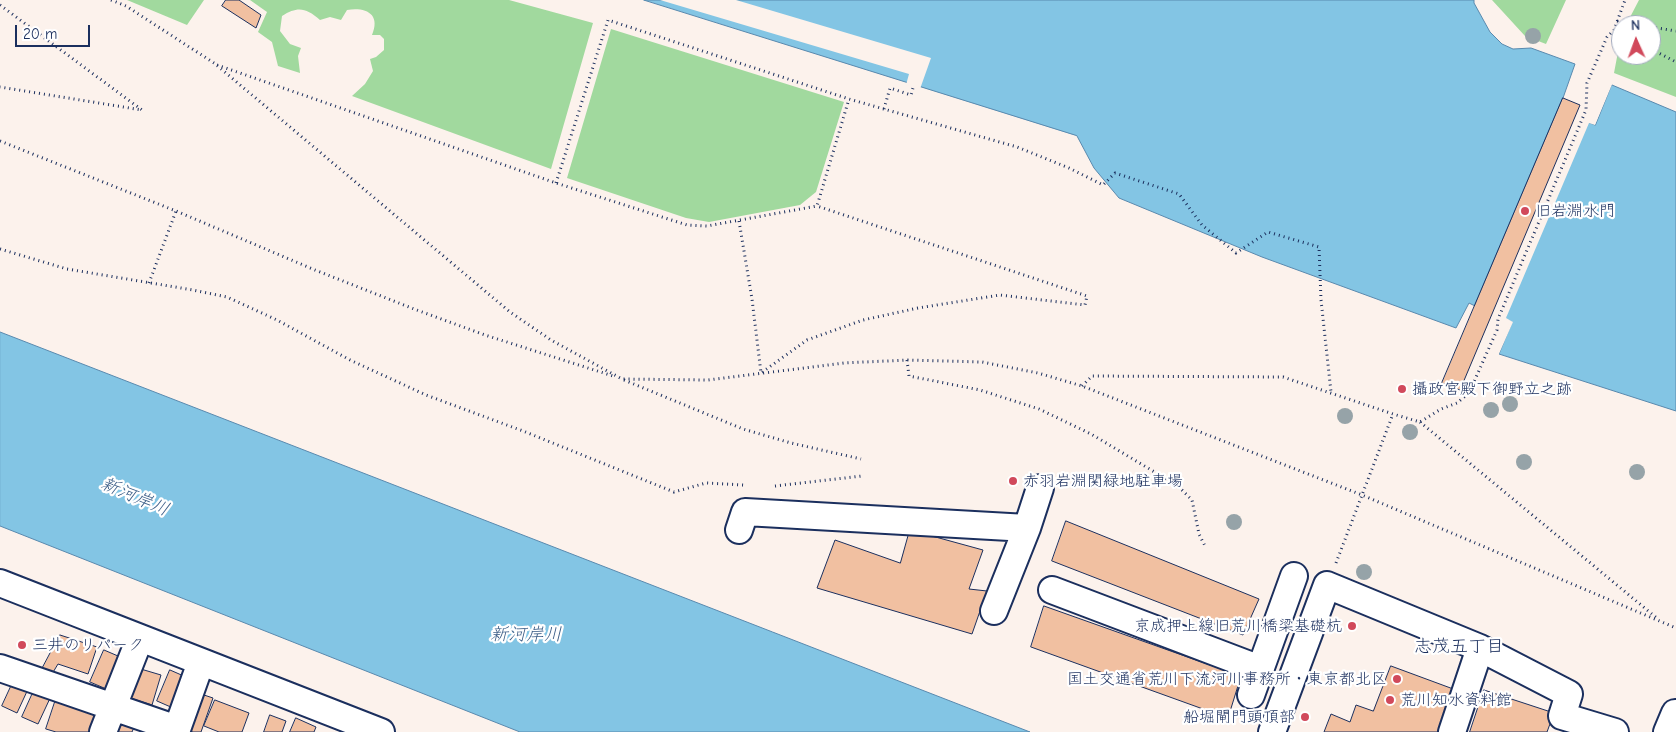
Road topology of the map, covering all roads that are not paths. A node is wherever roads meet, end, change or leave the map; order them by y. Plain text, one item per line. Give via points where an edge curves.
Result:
1 (1040, 488) dead end
2 (1026, 528) junction
3 (739, 530) dead end
4 (1294, 576) dead end
5 (2, 589) edge
6 (1052, 590) dead end
7 (994, 611) dead end
8 (140, 638) junction
9 (1480, 648) junction
10 (201, 662) junction
11 (0, 668) edge
12 (1256, 681) junction
13 (1286, 693) junction
14 (112, 707) junction
15 (1676, 713) edge
16 (370, 730) edge
17 (177, 731) edge
18 (104, 732) edge
19 (1272, 732) edge
20 (1452, 732) edge
21 (1615, 732) edge
22 (1667, 732) edge

1 - 2 street
2 - 3 street via 745,512
2 - 7 street
4 - 12 street
5 - 8 street
6 - 12 street
8 - 10 street
8 - 14 street
9 - 13 street via 1327,585
9 - 20 street
9 - 21 street via 1569,694 1562,716
10 - 16 street
10 - 17 street
11 - 14 street
12 - 13 street
13 - 19 street
14 - 17 street
14 - 18 street
15 - 22 street

